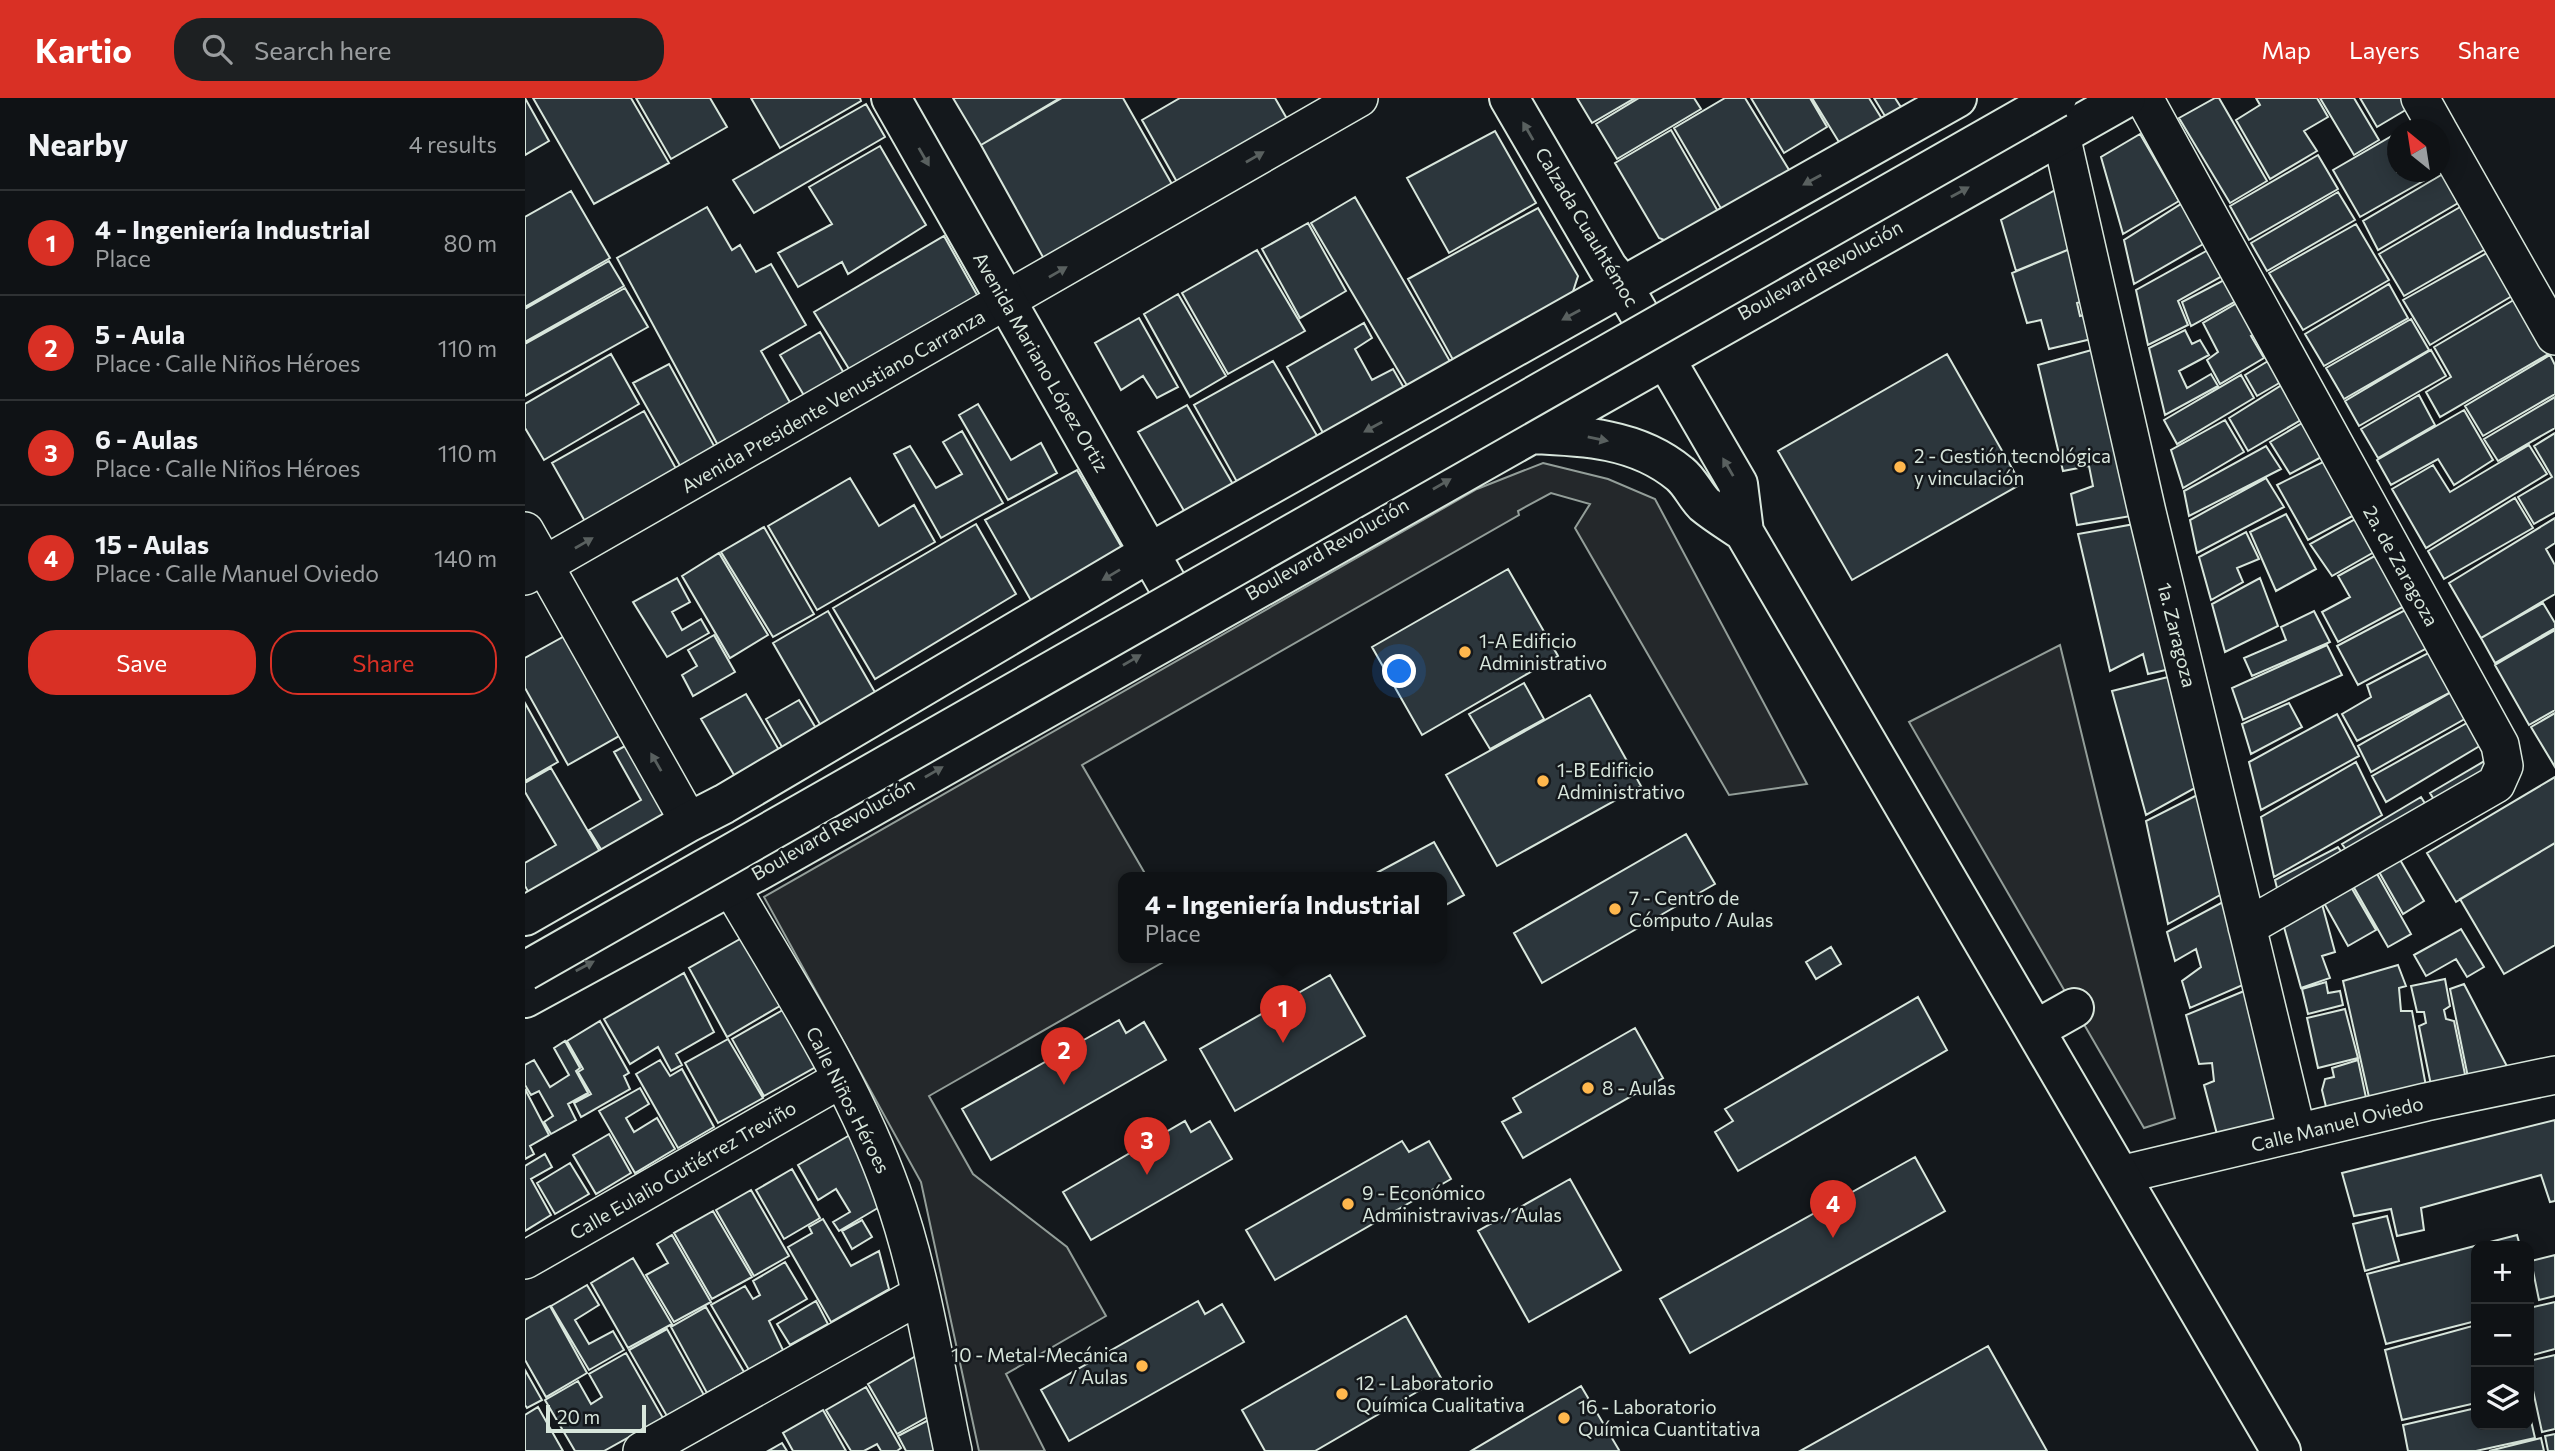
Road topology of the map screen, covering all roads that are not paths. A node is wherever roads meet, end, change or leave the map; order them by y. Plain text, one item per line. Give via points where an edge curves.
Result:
1 (891, 98) edge
2 (1359, 98) edge
3 (1509, 98) edge
4 (1957, 98) edge
5 (2009, 98) edge
6 (2126, 98) edge
7 (2144, 98) edge
8 (2420, 98) edge
9 (2059, 116) edge
10 (2432, 119) edge
11 (1873, 145) junction
12 (2450, 150) edge
13 (1915, 217) junction
14 (1623, 286) junction
15 (1006, 302) junction
16 (2555, 336) edge
17 (1665, 357) junction
18 (1530, 434) junction
19 (525, 531) edge
20 (1744, 532) junction
21 (1149, 553) junction
22 (535, 571) edge
23 (1191, 626) junction
24 (689, 822) junction
25 (731, 887) junction
26 (525, 916) edge
27 (2247, 928) junction
28 (525, 948) edge
29 (525, 971) edge
30 (525, 998) edge
31 (2074, 1008) dead end
32 (2035, 1030) junction
33 (2555, 1075) edge
34 (841, 1079) junction
35 (2297, 1133) junction
36 (2120, 1175) junction
37 (525, 1260) edge
38 (920, 1295) junction
39 (642, 1451) edge
40 (953, 1451) edge
41 (2281, 1451) edge

1 -> 15 main road, Avenida Mariano López Ortiz
15 -> 2 street, Avenida Presidente Venustiano Carranza
14 -> 3 main road, Calzada Cuauhtémoc
4 - 11 main road
5 - 28 main road
6 - 9 main road, Boulevard Revolución
7 - 27 street, 2a. de Zaragoza via 2500,746 2504,766 2496,784
8 - 10 street
13 -> 9 main road, Boulevard Revolución
9 - 27 street, 1a. Zaragoza via 2150,525
9 - 29 main road, Boulevard Revolución, bridge
11 - 13 main road via 1867,155 1876,185 1886,198
11 -> 14 main road
12 - 16 street
13 - 17 main road, Boulevard Revolución
14 - 17 main road, Calzada Cuauhtémoc
14 -> 21 main road
15 - 21 main road, Avenida Mariano López Ortiz
22 -> 15 street, Avenida Presidente Venustiano Carranza
17 - 18 main road, Boulevard Revolución
20 -> 17 main road, Calzada Cuauhtémoc via 1738,484
18 -> 20 main road via 1586,436 1625,444 1662,461 1682,476 1703,503
23 -> 18 main road, Boulevard Revolución
19 - 22 street
20 - 32 main road
21 - 23 main road, Avenida Mariano López Ortiz
21 -> 24 main road
24 -> 22 street
25 -> 23 main road, Boulevard Revolución
24 - 26 main road
30 -> 25 main road, Boulevard Revolución
25 - 34 street, Calle Niños Héroes
27 - 35 street, 1a. Zaragoza
31 - 32 main road
32 - 36 main road
33 - 35 street, Calle Manuel Oviedo
34 - 37 street, Calle Eulalio Gutiérrez Treviño
34 - 38 street, Calle Niños Héroes via 893,1194
35 - 36 street, Calle Manuel Oviedo
36 - 41 main road
38 - 39 street
38 - 40 street, Calle Niños Héroes

